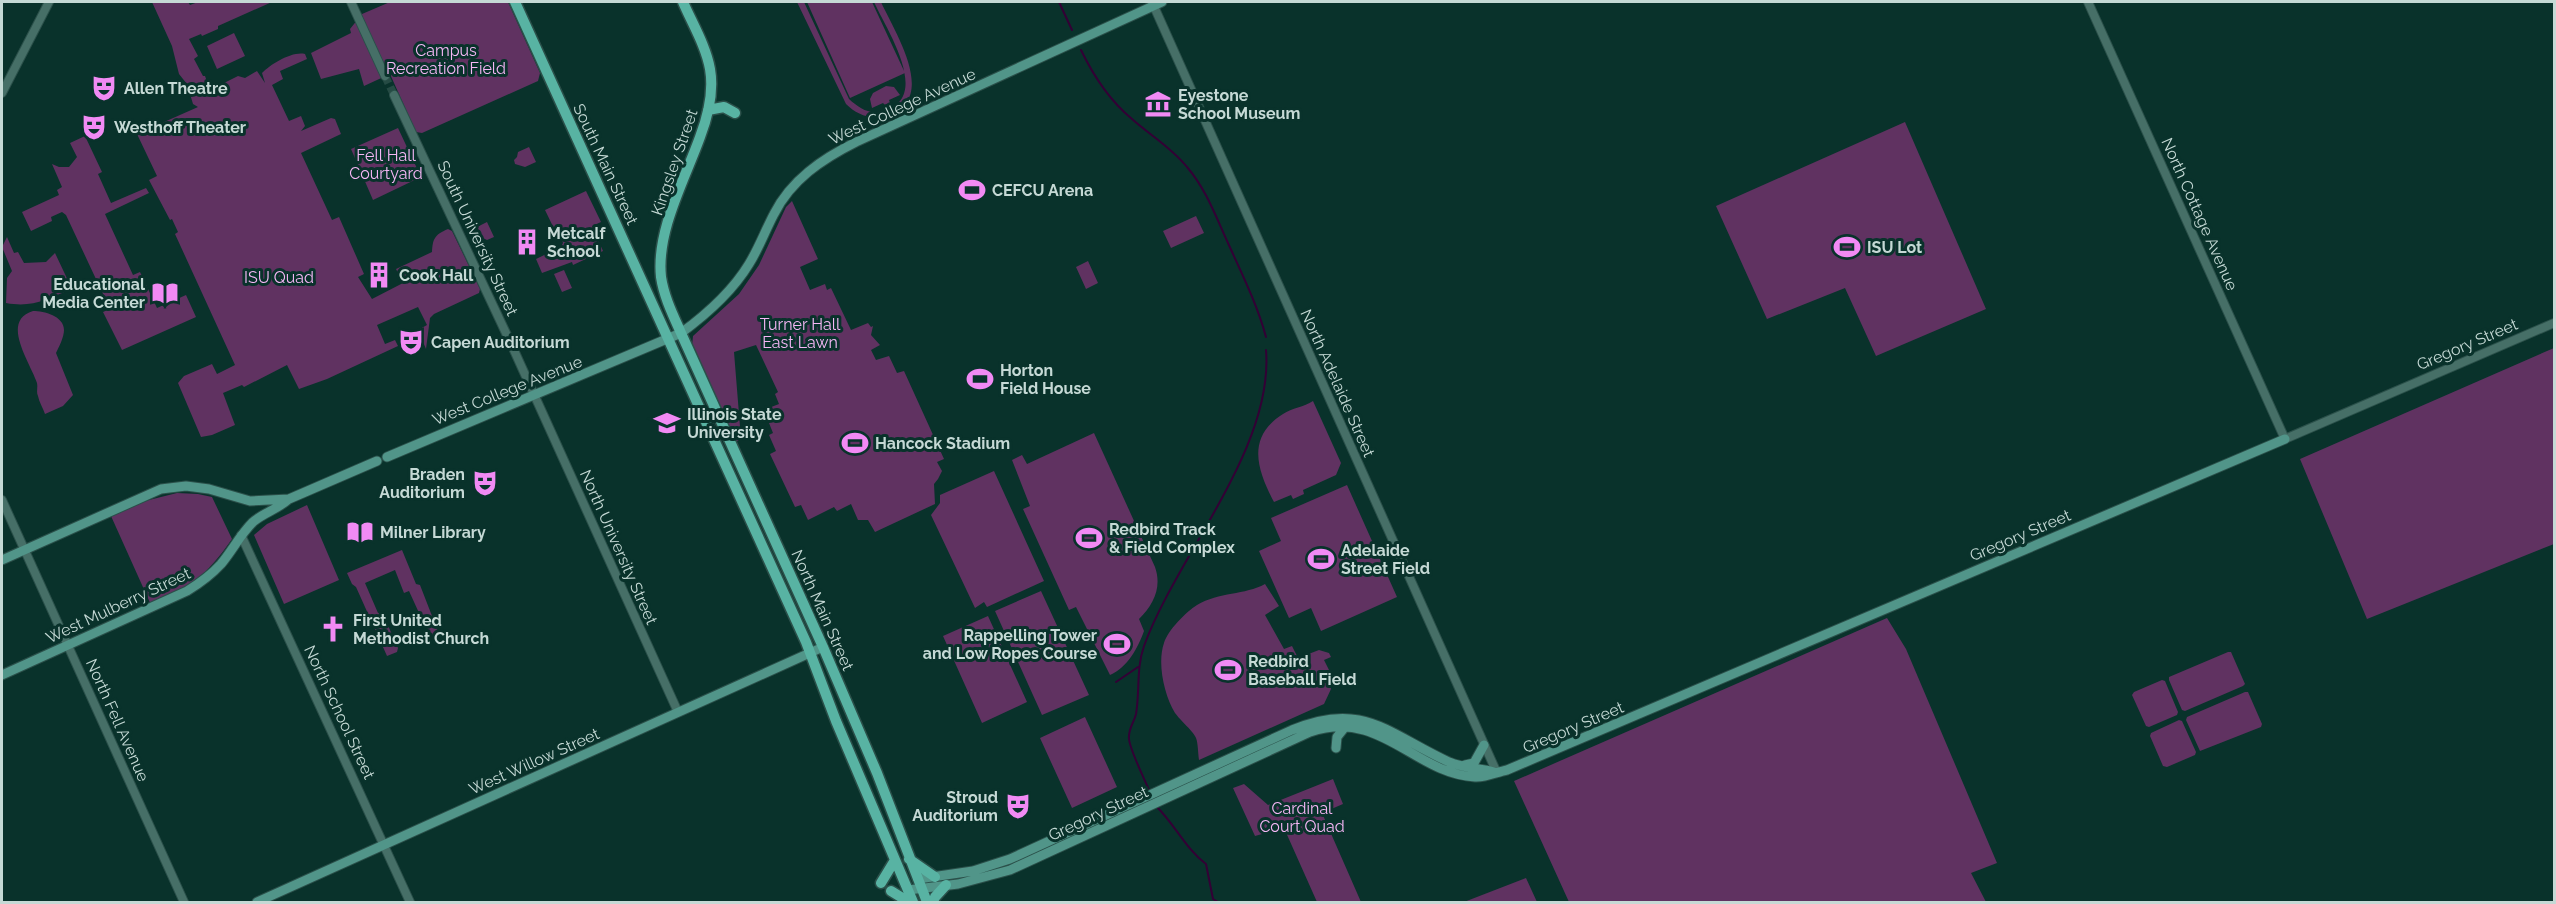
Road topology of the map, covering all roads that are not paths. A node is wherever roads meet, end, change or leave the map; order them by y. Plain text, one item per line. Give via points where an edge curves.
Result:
1 (49, 2) edge
2 (351, 2) edge
3 (514, 2) edge
4 (683, 2) edge
5 (2088, 2) edge
6 (1156, 3) edge
7 (385, 76) tunnel mouth
8 (2, 93) edge
9 (394, 95) tunnel mouth
10 (708, 110) junction
11 (735, 113) dead end
12 (2554, 323) edge
13 (681, 333) junction
14 (669, 339) junction
15 (534, 394) junction
16 (2285, 439) junction
17 (387, 457) dead end
18 (377, 461) dead end
19 (289, 499) junction
20 (2, 500) edge
21 (241, 535) junction
22 (24, 550) junction
23 (2, 560) edge
24 (67, 645) junction
25 (823, 647) junction
26 (811, 652) junction
27 (2, 675) edge
28 (678, 712) junction
29 (1345, 727) junction
30 (1484, 745) junction
31 (1336, 748) dead end
32 (1463, 766) junction
33 (1497, 773) junction
34 (385, 844) junction
35 (909, 858) junction
36 (895, 860) junction
37 (935, 877) junction
38 (881, 883) dead end
39 (919, 883) junction
40 (946, 885) junction
41 (908, 890) junction
42 (891, 891) dead end
43 (184, 903) edge
44 (257, 903) edge
45 (410, 903) edge
46 (911, 903) edge
47 (927, 903) edge
48 (933, 903) edge

1 - 8 street
2 - 7 street
3 - 14 main road, South Main Street
4 - 10 main road, Kingsley Street via 710,69
5 - 16 street, North Cottage Avenue
6 - 13 main road, West College Avenue via 821,162 783,199 749,265 734,285
6 - 30 street, North Adelaide Street
9 - 15 street, South University Street
10 - 11 main road via 724,107
10 - 13 main road, Kingsley Street via 662,249 664,290
12 - 16 street, Gregory Street
13 - 14 main road, West College Avenue
13 - 25 main road, North Main Street
14 - 15 main road, West College Avenue
14 - 26 main road, North Main Street
15 - 17 main road, West College Avenue
15 - 28 street, North University Street
16 - 33 main road, Gregory Street
18 - 19 main road
19 - 21 main road, West Mulberry Street via 255,520
19 - 22 main road via 250,501 209,489 166,488
20 - 22 street, North Fell Avenue
21 - 24 main road, West Mulberry Street via 220,565 187,591
21 - 34 street, North School Street
22 - 23 main road
22 - 24 street, North Fell Avenue
24 - 27 main road, West Mulberry Street
24 - 43 street, North Fell Avenue
25 - 26 main road, West Willow Street
25 - 35 main road, North Main Street
26 - 28 main road, West Willow Street
26 - 36 main road, North Main Street
28 - 34 main road, West Willow Street
29 - 31 main road via 1337,737
29 - 33 main road, Gregory Street via 1367,730 1459,775 1478,778
29 - 40 main road, Gregory Street via 1310,732 1010,870
30 - 32 main road via 1474,763
30 - 33 street, North Adelaide Street
32 - 33 main road, Gregory Street
32 - 37 main road, Gregory Street via 1373,723 1349,717 1328,718 1010,859 973,871
34 - 44 main road, West Willow Street
34 - 45 street, North School Street
35 - 37 main road
35 - 39 main road, North Main Street
36 - 38 main road
36 - 41 main road, North Main Street
37 - 39 main road, Gregory Street
39 - 40 main road, Gregory Street
39 - 41 main road, Gregory Street
39 - 47 main road, North Main Street
40 - 48 main road
41 - 46 main road, North Main Street
42 - 46 main road

